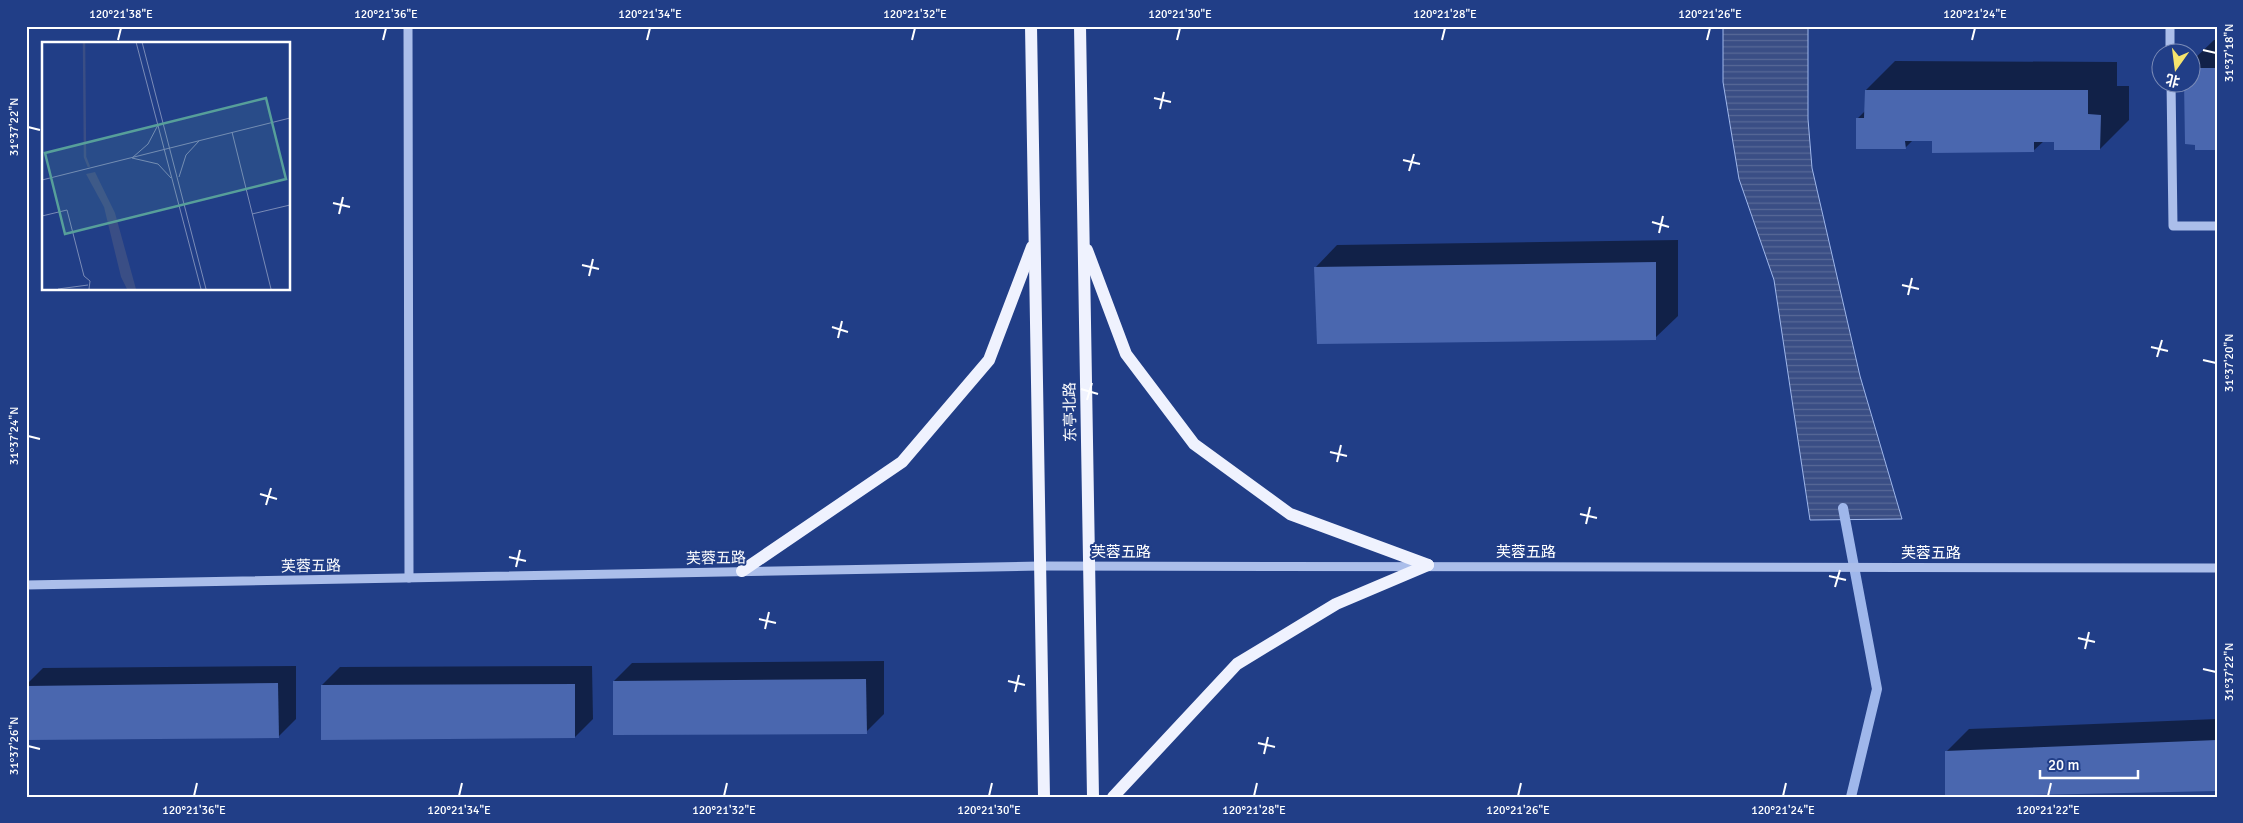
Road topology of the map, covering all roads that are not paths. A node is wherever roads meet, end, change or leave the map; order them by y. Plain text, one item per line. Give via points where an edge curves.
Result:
1 (408, 26) edge
2 (1031, 26) edge
3 (1080, 26) edge
4 (2170, 26) edge
5 (2170, 42) edge
6 (2171, 92) edge
7 (2217, 226) edge
8 (1035, 240) junction
9 (1084, 240) junction
10 (1428, 565) junction
11 (1040, 566) junction
12 (1089, 566) junction
13 (2217, 568) edge
14 (742, 571) junction
15 (409, 578) junction
16 (26, 585) edge
17 (1044, 797) edge
18 (1093, 797) edge
19 (1113, 797) edge

1 - 15 street
2 - 8 main road
3 - 9 main road, 东亭北路
4 - 5 street
6 - 7 street via 2173,226
8 - 11 main road
8 - 14 main road via 989,360 902,462
9 - 10 main road via 1126,354 1194,444 1290,514
9 - 12 main road, 东亭北路
10 - 12 street, 芙蓉五路
10 - 13 street, 芙蓉五路
10 - 19 main road via 1336,604 1237,664
11 - 12 street, 芙蓉五路
11 - 14 street, 芙蓉五路
11 - 17 main road
12 - 18 main road, 东亭北路
14 - 15 street, 芙蓉五路
15 - 16 street, 芙蓉五路

